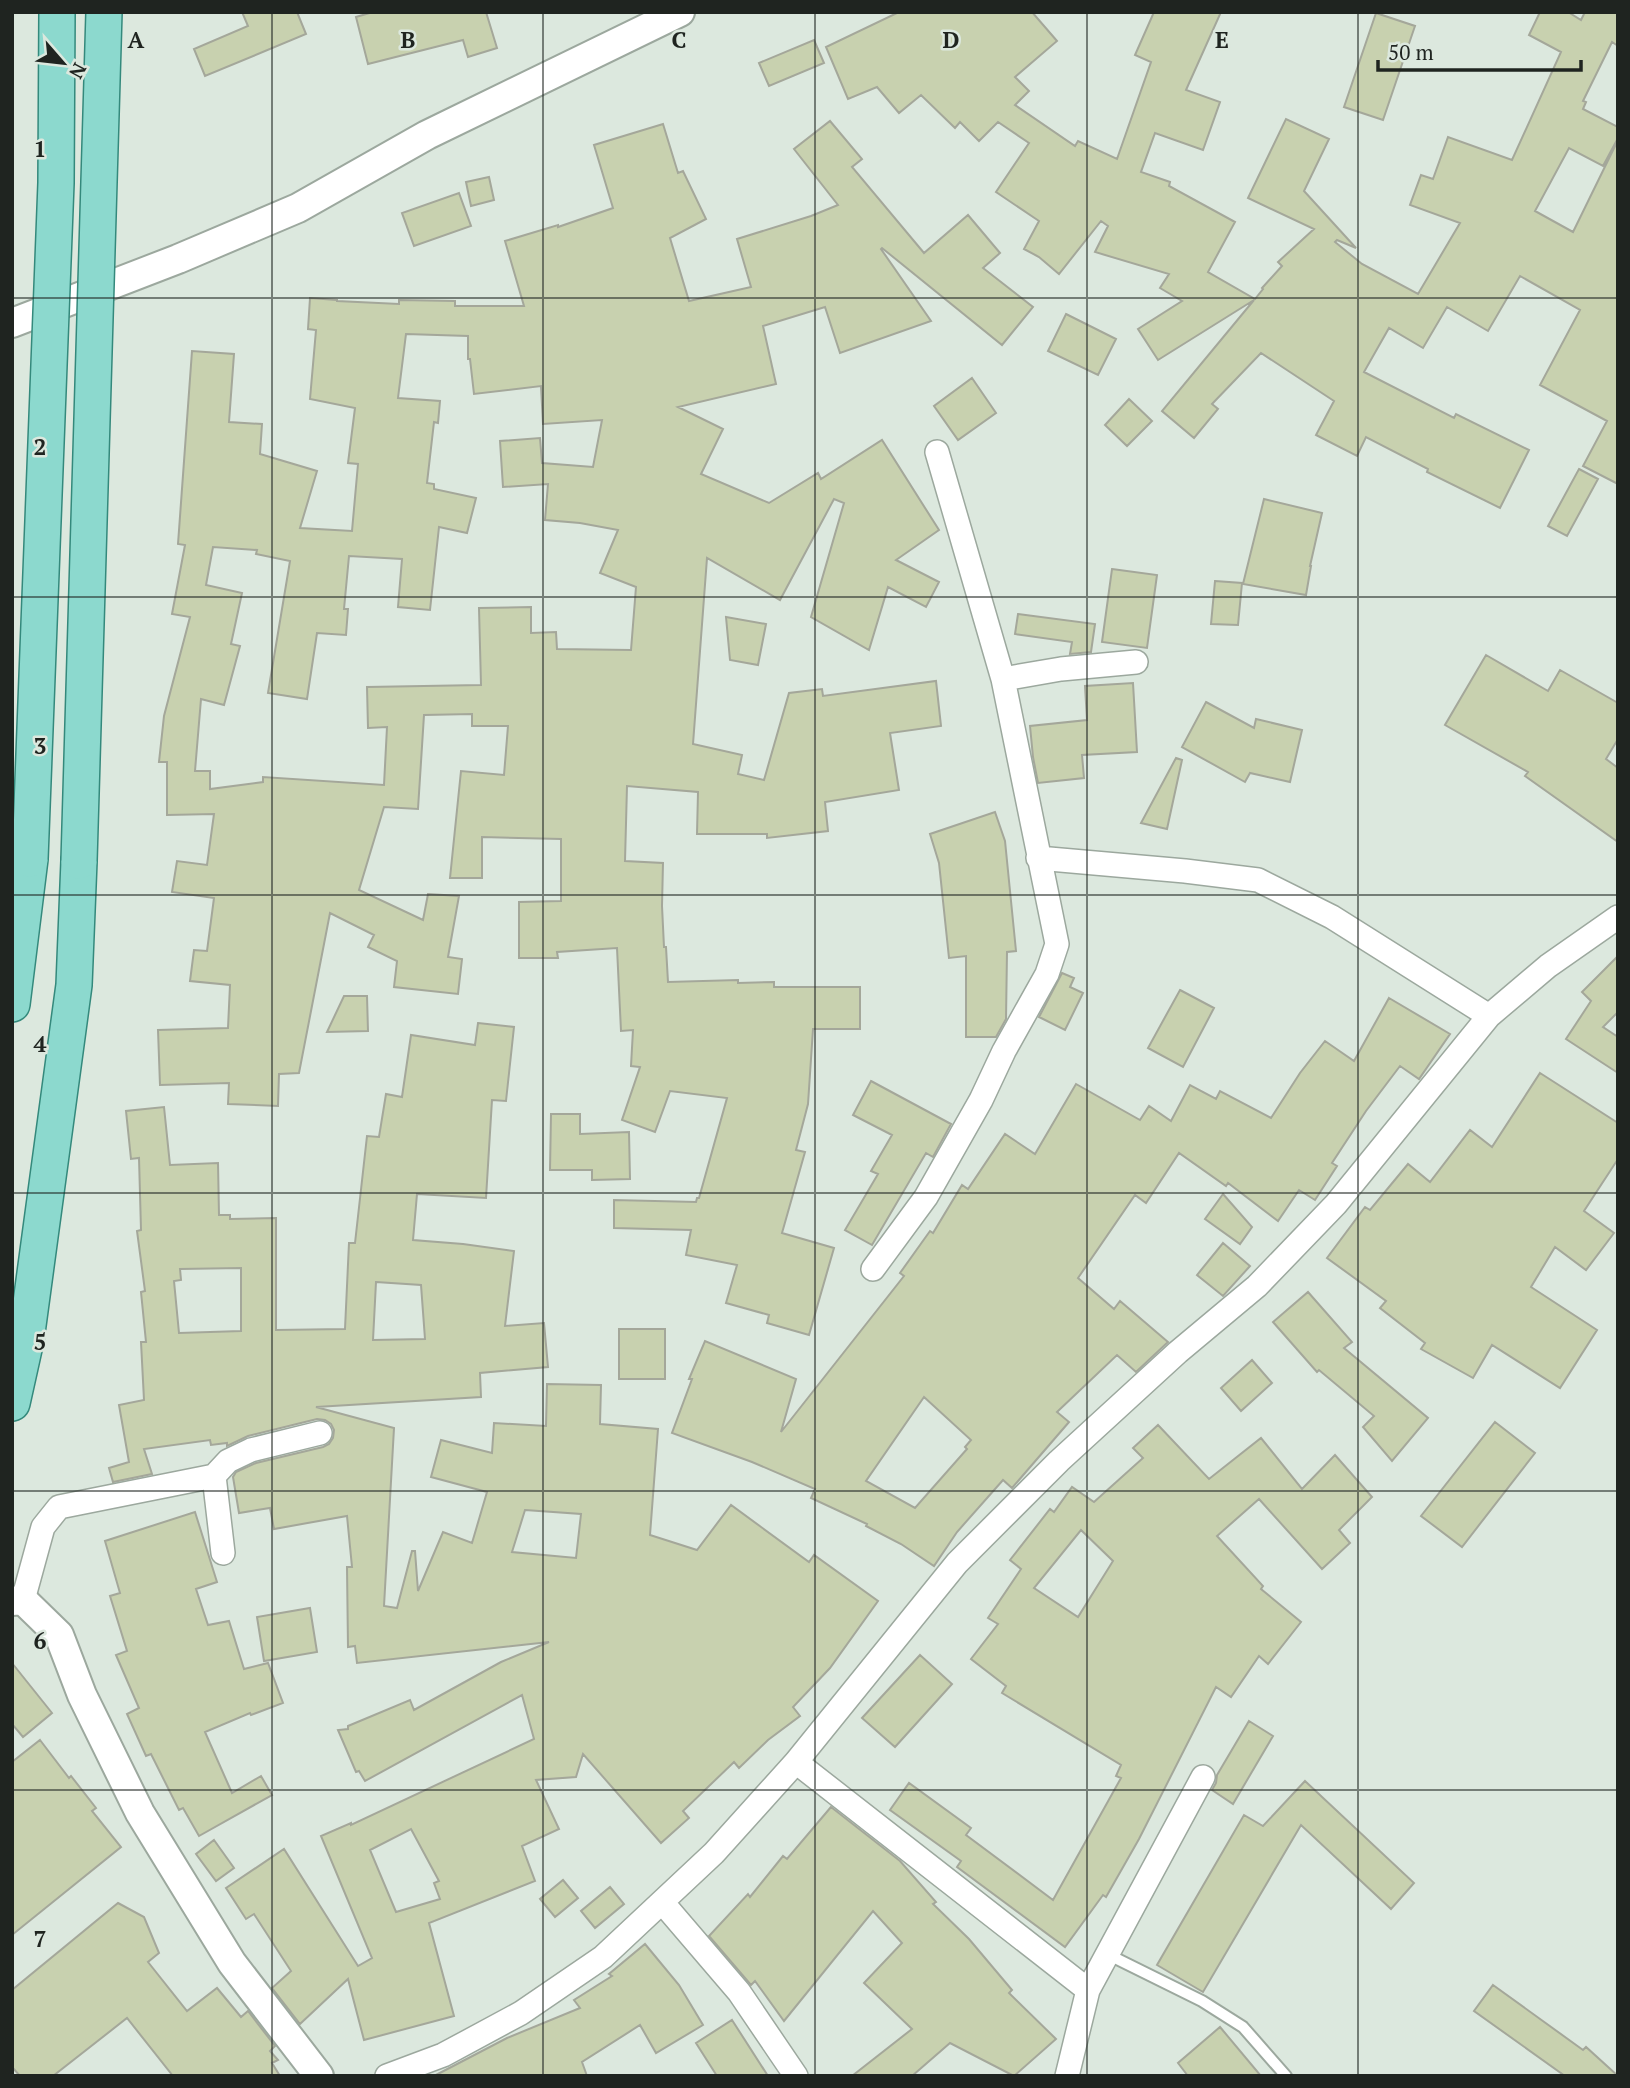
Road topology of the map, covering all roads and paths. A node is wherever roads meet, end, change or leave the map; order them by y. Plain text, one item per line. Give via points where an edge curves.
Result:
1 (57, 12) edge
2 (104, 12) edge
3 (680, 12) edge
4 (12, 323) edge
5 (937, 453) dead end
6 (1136, 662) dead end
7 (1003, 679) junction
8 (1038, 858) junction
9 (1618, 918) edge
10 (12, 1004) edge
11 (1489, 1016) junction
12 (873, 1269) dead end
13 (12, 1403) edge
14 (320, 1433) dead end
15 (214, 1476) junction
16 (223, 1553) dead end
17 (18, 1600) edge
18 (796, 1762) junction
19 (1203, 1777) dead end
20 (662, 1902) junction
21 (1107, 1954) junction
22 (1088, 1990) junction
23 (319, 2076) edge
24 (387, 2076) edge
25 (796, 2076) edge
26 (1067, 2076) edge
27 (1286, 2076) edge

1 - 10 main road, bridge via 56,183 30,859
2 - 13 main road, bridge via 74,985 26,1340
3 - 4 street via 427,135 298,208
5 - 7 street
6 - 7 street
7 - 8 street
8 - 11 street via 1258,880 1332,917
8 - 12 street via 1057,944 1046,974 926,1197
9 - 11 street via 1548,966
11 - 18 street via 1336,1204 1257,1286 1059,1461 957,1563
14 - 15 street via 251,1450 228,1461
15 - 16 street
15 - 17 street via 59,1507 43,1527
17 - 23 street via 59,1636 82,1695 140,1813 232,1963
18 - 20 street via 714,1853
18 - 22 street
19 - 21 street
20 - 24 street via 603,1957 522,2013 443,2055
20 - 25 street via 738,1992
21 - 22 street
21 - 27 lane via 1244,2027
22 - 26 street

